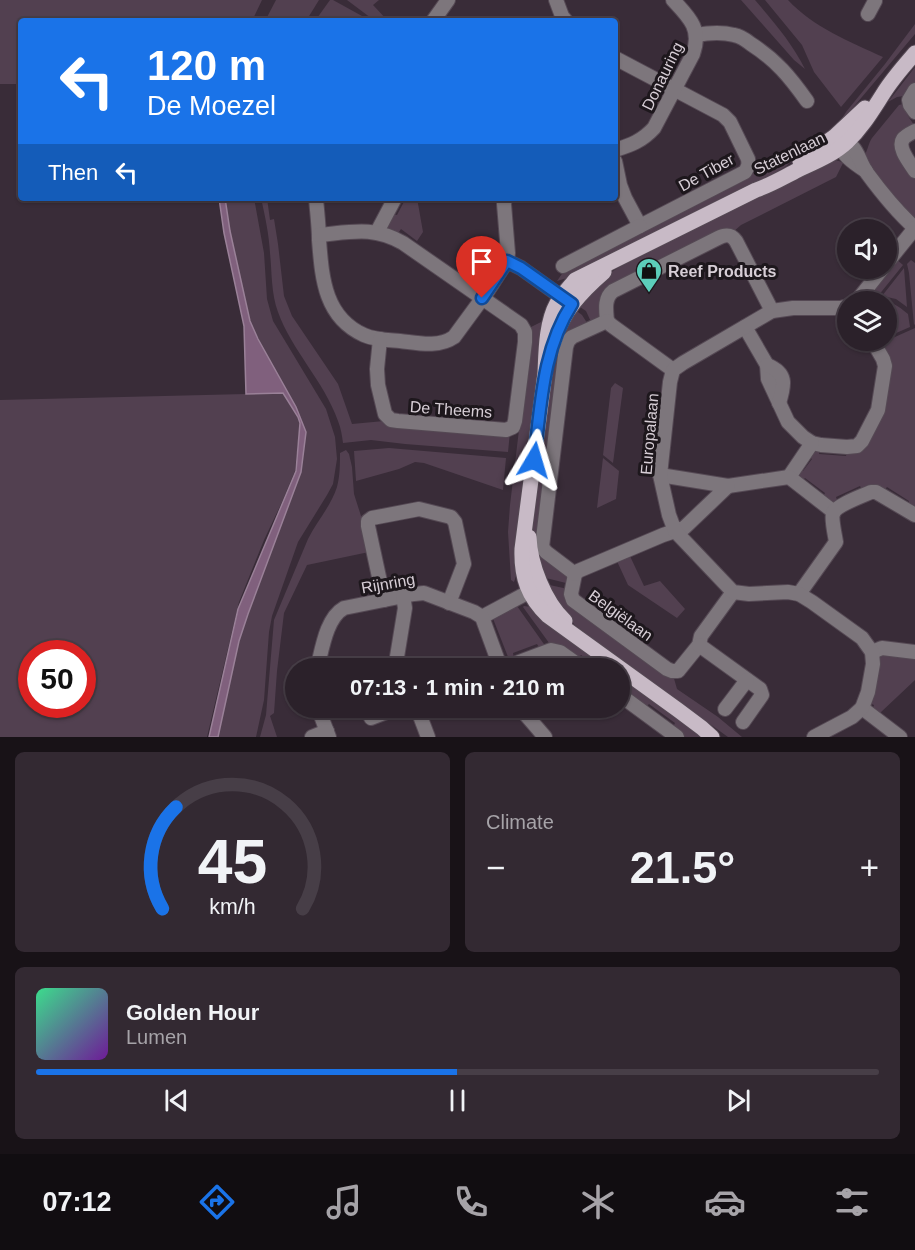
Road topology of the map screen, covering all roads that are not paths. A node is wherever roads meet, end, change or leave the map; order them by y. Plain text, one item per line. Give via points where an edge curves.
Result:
1 (448, 0) edge
2 (556, 0) edge
3 (673, 0) edge
4 (435, 18) edge
5 (564, 18) edge
6 (696, 35) junction
7 (915, 53) edge
8 (618, 60) edge
9 (675, 89) junction
10 (915, 90) edge
11 (807, 100) dead end
12 (915, 112) edge
13 (915, 131) edge
14 (840, 142) junction
15 (618, 149) edge
16 (915, 171) edge
17 (618, 175) edge
18 (316, 201) edge
19 (393, 201) edge
20 (504, 201) edge
21 (640, 226) junction
22 (915, 228) edge
23 (377, 232) junction
24 (319, 235) junction
25 (897, 250) edge
26 (507, 261) junction
27 (563, 266) dead end
28 (874, 279) edge
29 (865, 291) edge
30 (482, 298) junction
31 (566, 300) junction
32 (837, 308) edge
33 (772, 311) junction
34 (608, 321) junction
35 (745, 327) junction
36 (380, 339) junction
37 (879, 351) edge
38 (673, 370) junction
39 (812, 443) junction
40 (660, 475) junction
41 (789, 477) junction
42 (728, 486) junction
43 (834, 512) junction
44 (915, 515) edge
45 (675, 531) junction
46 (575, 574) junction
47 (535, 589) junction
48 (733, 592) junction
49 (799, 594) junction
50 (403, 596) junction
51 (384, 600) junction
52 (449, 603) junction
53 (482, 617) junction
54 (699, 645) junction
55 (872, 652) junction
56 (915, 652) edge
57 (320, 658) edge
58 (397, 658) edge
59 (497, 658) edge
60 (530, 658) edge
61 (568, 658) edge
62 (747, 680) junction
63 (630, 702) edge
64 (862, 708) junction
65 (725, 709) dead end
66 (322, 718) edge
67 (421, 718) edge
68 (529, 718) edge
69 (743, 722) dead end
70 (707, 732) edge
71 (328, 734) edge
72 (312, 737) edge
73 (428, 737) edge
74 (545, 737) edge
75 (677, 737) edge
76 (719, 737) edge
77 (814, 737) edge
78 (900, 737) edge

1 - 4 street
2 - 5 street
3 - 6 street, Donauring via 693,23
6 - 9 street, Donauring via 693,54
6 - 11 street via 735,35 745,40 781,67
7 - 14 main road, Statenlaan via 883,93 853,121
8 - 9 street
9 - 15 street, Donauring via 647,135 638,143
9 - 21 street, De Tiber via 730,122 748,159 748,168
10 - 12 street via 909,100
13 - 16 street via 901,141 901,146
14 - 22 street via 850,161 866,171
14 - 31 main road, Statenlaan via 637,250
17 - 21 street
18 - 24 street
19 - 23 street
20 - 26 street
21 - 27 street
22 - 25 street
23 - 24 street
23 - 30 street via 403,243
24 - 36 street via 322,279 335,310 353,328
26 - 30 street
26 - 31 street
28 - 29 street
30 - 36 street via 448,341 434,344
30 - 36 street, De Theems via 521,325 525,332 515,422 506,430 391,420 385,414 378,385
31 - 47 main road, Statenlaan via 545,373 522,549 523,574
32 - 33 street
33 - 34 street via 736,241 723,235 608,294
33 - 35 street
34 - 38 street
34 - 46 street via 572,337 566,347 542,547
35 - 38 street
35 - 39 street via 767,365 768,379 788,422
37 - 39 street via 885,366 878,410 862,441 847,447
38 - 40 street, Europalaan
39 - 41 street
40 - 42 street
40 - 45 street, Europalaan
41 - 42 street
41 - 43 street
42 - 45 street via 684,528
43 - 44 street via 876,492
43 - 49 street via 836,542
45 - 46 street
45 - 48 street, Europalaan
46 - 54 street, Belgiëlaan via 573,600 667,669 678,671
47 - 53 street
47 - 70 main road, Statenlaan via 539,607 548,616
48 - 49 street
48 - 54 street via 701,636
49 - 55 street via 862,638
50 - 51 street, Rijnring
50 - 52 street, Rijnring via 424,593
50 - 58 street via 405,608
51 - 52 street via 368,521 423,509 451,517 455,522 464,564
51 - 57 street, Rijnring via 344,608 334,615
52 - 53 street, Rijnring
53 - 59 street
54 - 62 street
55 - 56 street via 882,648
55 - 64 street via 868,692
60 - 61 street via 551,650
62 - 65 street
62 - 69 street via 762,695
63 - 75 street
64 - 77 street
64 - 78 street
66 - 71 street
67 - 73 street
68 - 74 street
70 - 76 main road, Statenlaan
71 - 72 street

